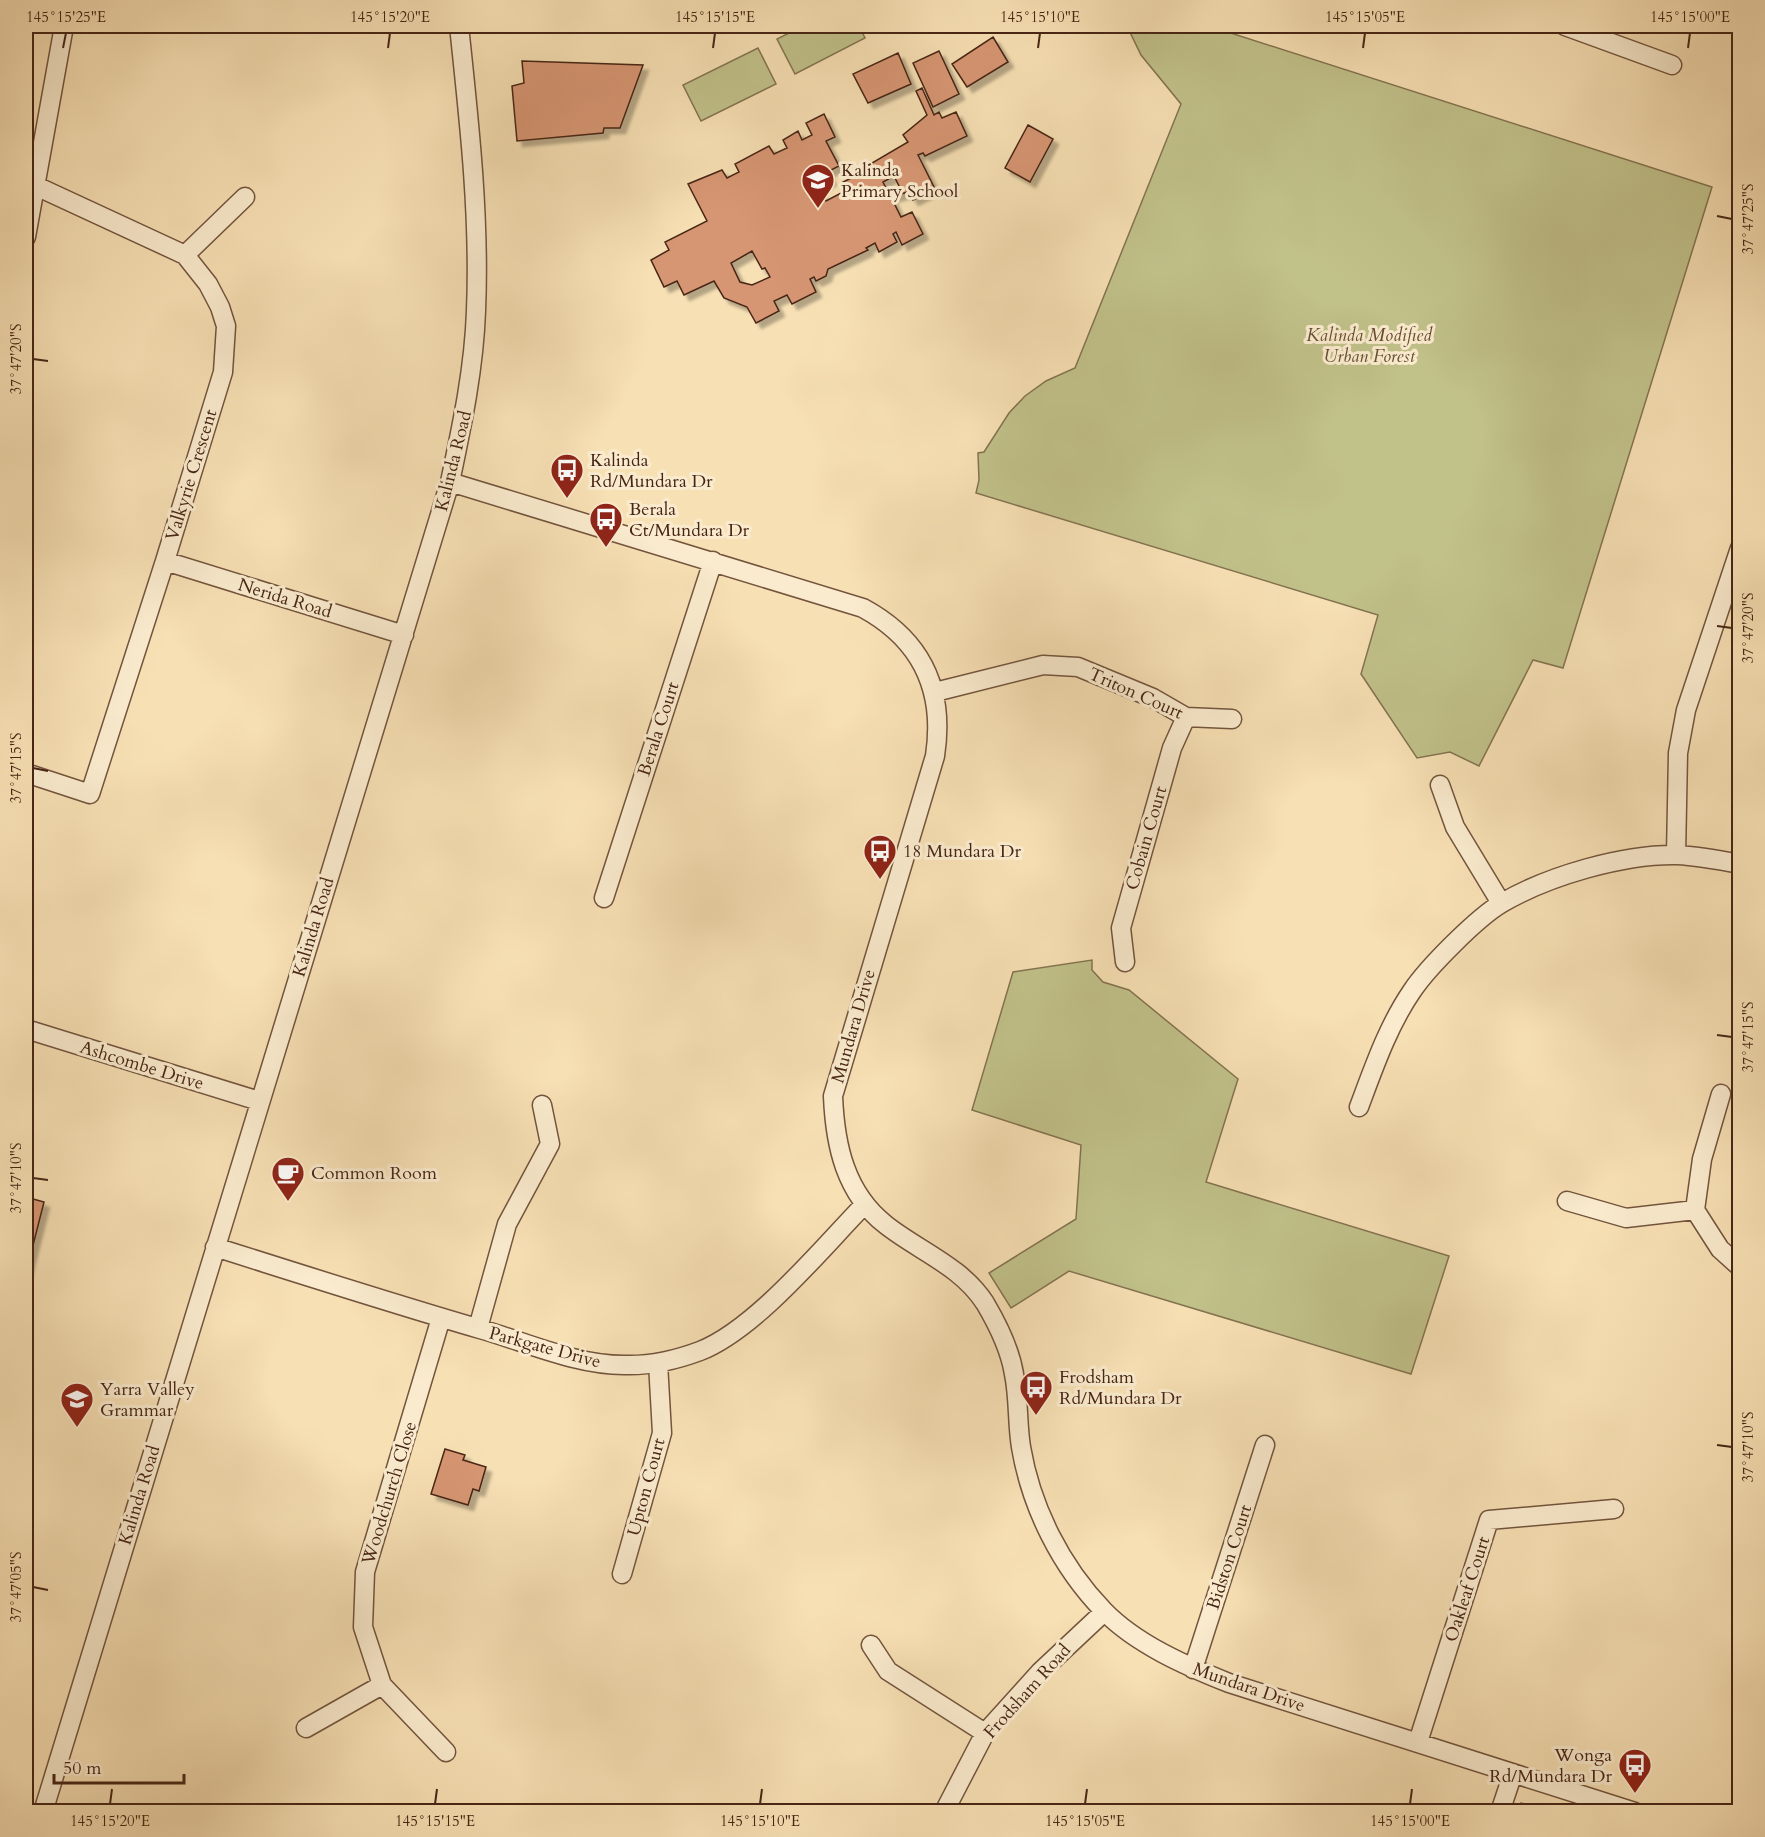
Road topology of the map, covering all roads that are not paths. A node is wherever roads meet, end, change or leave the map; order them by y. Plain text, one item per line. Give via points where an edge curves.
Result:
1 (64, 26) edge
2 (459, 26) edge
3 (1565, 26) edge
4 (1672, 65) dead end
5 (36, 186) junction
6 (245, 197) dead end
7 (26, 237) edge
8 (185, 255) junction
9 (450, 482) junction
10 (1740, 548) edge
11 (165, 561) junction
12 (712, 561) junction
13 (1735, 581) edge
14 (404, 635) junction
15 (935, 692) junction
16 (1186, 717) junction
17 (1232, 719) dead end
18 (26, 773) edge
19 (1440, 785) dead end
20 (1676, 855) junction
21 (1740, 864) edge
22 (604, 898) dead end
23 (1501, 903) junction
24 (1125, 962) dead end
25 (26, 1029) edge
26 (1721, 1094) dead end
27 (259, 1101) junction
28 (542, 1105) dead end
29 (1359, 1107) dead end
30 (1567, 1202) dead end
31 (865, 1204) junction
32 (1695, 1210) junction
33 (215, 1247) junction
34 (1740, 1267) edge
35 (441, 1318) junction
36 (478, 1328) junction
37 (658, 1364) junction
38 (1265, 1445) dead end
39 (1614, 1509) dead end
40 (622, 1574) dead end
41 (1104, 1612) junction
42 (871, 1645) dead end
43 (1193, 1669) junction
44 (382, 1685) junction
45 (306, 1728) dead end
46 (985, 1733) junction
47 (1418, 1742) junction
48 (446, 1752) dead end
49 (1513, 1773) junction
50 (44, 1812) edge
51 (944, 1812) edge
52 (1500, 1812) edge
53 (1635, 1812) edge

1 - 5 street
2 - 9 street, Kalinda Road via 477,237 476,313 467,405
3 - 4 street
5 - 7 street
5 - 8 street, Valkyrie Crescent
6 - 8 street
8 - 11 street, Valkyrie Crescent via 220,307 226,326 226,348 223,372
9 - 12 street, Mundara Drive
9 - 14 street, Kalinda Road
10 - 13 street
11 - 14 street, Nerida Road
11 - 18 street, Valkyrie Crescent via 90,794
12 - 15 street, Mundara Drive via 838,598 883,619 908,644
12 - 22 street, Berala Court
13 - 20 street via 1686,710 1678,753
14 - 27 street, Kalinda Road
15 - 16 street, Triton Court via 1043,665 1078,667 1153,698
15 - 31 street, Mundara Drive via 939,728 935,756 833,1095 840,1155
16 - 17 street, Triton Court
16 - 24 street, Cobain Court via 1172,748 1121,928
19 - 23 street via 1455,827
20 - 21 street
20 - 23 street via 1613,862 1545,883
23 - 29 street via 1431,965 1412,991 1378,1056
25 - 27 street, Ashcombe Drive
26 - 32 street via 1702,1159
27 - 33 street, Kalinda Road
28 - 36 street via 550,1144 507,1224
30 - 32 street via 1626,1218
31 - 37 street, Parkgate Drive via 741,1326 701,1350
31 - 41 street, Mundara Drive via 886,1225 951,1268 984,1302 1001,1332 1012,1364 1021,1446 1040,1512 1071,1569
32 - 34 street via 1720,1249
33 - 35 street, Parkgate Drive
33 - 50 street, Kalinda Road
35 - 36 street, Parkgate Drive
35 - 44 street, Woodchurch Close via 365,1572 363,1627
36 - 37 street, Parkgate Drive via 594,1363
37 - 40 street, Upton Court via 662,1433
38 - 43 street, Bidston Court
39 - 47 street, Oakleaf Court via 1489,1520
41 - 43 street, Mundara Drive via 1139,1638
41 - 46 street, Frodsham Road via 1040,1672
42 - 46 street via 888,1671
43 - 47 street, Mundara Drive
44 - 45 street
44 - 48 street, Woodchurch Close
46 - 51 street, Frodsham Road
47 - 49 street, Mundara Drive
49 - 52 street
49 - 53 street, Mundara Drive

